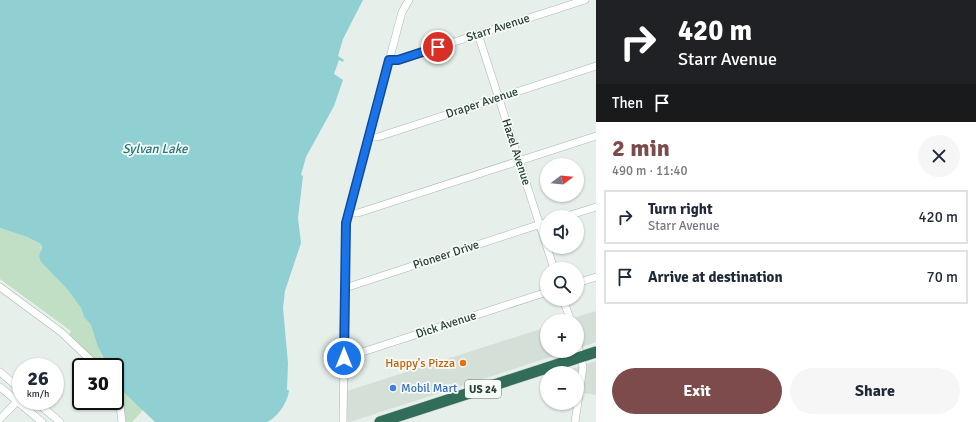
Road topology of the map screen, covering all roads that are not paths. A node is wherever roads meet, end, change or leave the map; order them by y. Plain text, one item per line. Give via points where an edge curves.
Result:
1 (409, 0) edge
2 (585, 0) edge
3 (478, 34) junction
4 (389, 60) junction
5 (596, 66) edge
6 (498, 98) junction
7 (596, 136) edge
8 (368, 137) junction
9 (519, 161) junction
10 (596, 206) edge
11 (584, 210) edge
12 (348, 213) junction
13 (540, 225) joint
14 (596, 277) edge
15 (584, 281) edge
16 (0, 287) edge
17 (345, 288) junction
18 (540, 294) edge
19 (596, 352) edge
20 (584, 356) edge
21 (88, 358) edge
22 (344, 358) junction
23 (579, 358) edge
24 (582, 358) edge
25 (0, 372) edge
26 (12, 382) edge
27 (0, 387) edge
28 (12, 395) edge
29 (12, 406) edge
30 (30, 410) edge
31 (46, 410) edge
32 (120, 410) edge
33 (0, 419) edge
34 (394, 420) edge
35 (42, 422) edge
36 (60, 422) edge
37 (122, 422) edge
38 (343, 422) edge
39 (380, 422) edge
40 (575, 422) edge

1 - 4 street via 402,12
2 - 3 street, Starr Avenue
3 - 4 street, Starr Avenue via 398,60
3 - 6 street, Hazel Avenue
4 - 8 street
5 - 6 street, Draper Avenue
6 - 8 street, Draper Avenue via 378,137
6 - 9 street, Hazel Avenue
7 - 9 street
8 - 12 street
9 - 12 street via 358,213
9 - 13 street, Hazel Avenue
10 - 11 street
12 - 17 street via 345,233
13 - 17 street, Pioneer Drive
14 - 15 street
16 - 21 street via 61,332
17 - 22 street
18 - 22 street, Dick Avenue
19 - 20 highway, US 24
22 - 38 street
23 - 34 highway, US 24
24 - 40 street
25 - 26 street
27 - 28 street
29 - 33 street
30 - 35 street
31 - 36 street
32 - 37 street
34 - 39 highway, US 24

